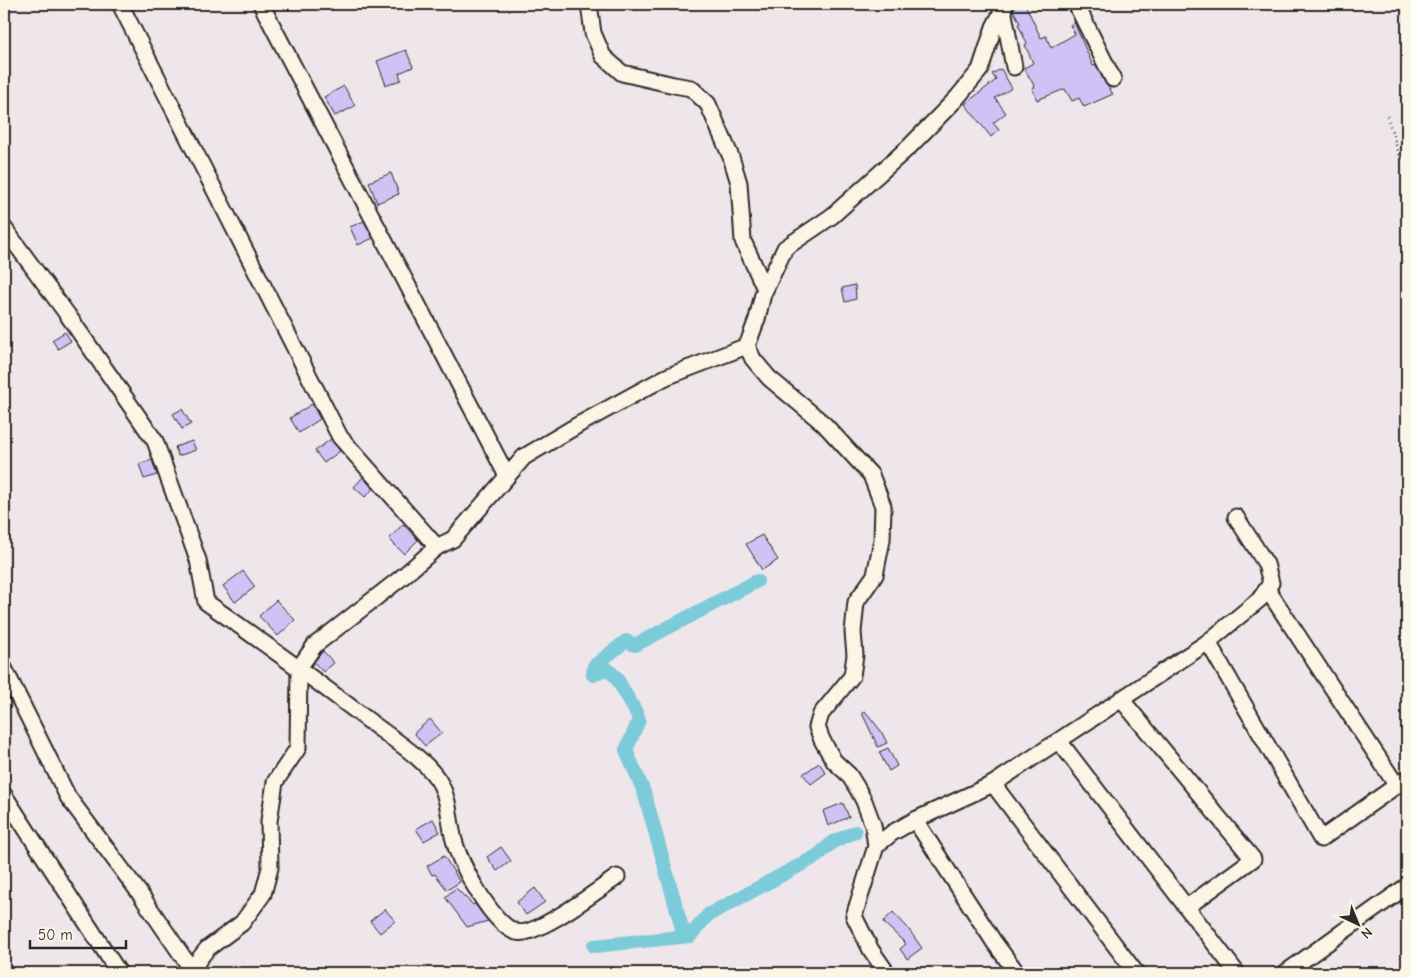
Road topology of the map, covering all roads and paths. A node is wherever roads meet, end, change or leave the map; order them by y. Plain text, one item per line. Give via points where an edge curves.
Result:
1 (120, 4) edge
2 (261, 4) edge
3 (589, 4) edge
4 (1076, 4) edge
5 (1004, 6) edge
6 (1014, 67) dead end
7 (1113, 79) dead end
8 (1387, 116) dead end
9 (1407, 163) edge
10 (4, 228) edge
11 (765, 289) junction
12 (747, 346) junction
13 (507, 476) junction
14 (1236, 518) dead end
15 (436, 547) junction
16 (1267, 589) junction
17 (1208, 642) junction
18 (4, 668) edge
19 (299, 668) junction
20 (1121, 699) junction
21 (1059, 741) junction
22 (1402, 782) edge
23 (993, 784) junction
24 (4, 795) edge
25 (915, 820) junction
26 (876, 846) junction
27 (617, 877) dead end
28 (1407, 886) edge
29 (1187, 907) junction
30 (119, 973) edge
31 (194, 973) edge
32 (198, 973) edge
33 (887, 973) edge
34 (1017, 973) edge
35 (1136, 973) edge
36 (1238, 973) edge
37 (1285, 973) edge

1 - 15 street via 340,437
2 - 13 street
3 - 11 street via 594,33 603,56 622,72 691,88 708,104 740,183 743,241
4 - 7 street
5 - 6 street
5 - 11 street via 980,70 956,99 910,146 832,216 785,248
8 - 9 path via 1398,154
10 - 19 street via 155,441 198,560 206,602
11 - 12 street
12 - 13 street via 666,377 524,458
12 - 26 street via 768,378 824,424 871,475 883,506 882,540 874,575 856,602 852,676 821,714 817,727 834,761 849,775 864,801
13 - 15 street via 453,539
14 - 16 street via 1266,564 1271,583
15 - 19 street via 315,645
16 - 17 street via 1260,599
16 - 22 street
17 - 20 street
17 - 22 street via 1321,838
18 - 31 street via 68,797
19 - 27 street via 423,763 441,784 454,841 463,864 497,918 515,932 544,925
19 - 32 street via 298,748 275,782 269,821 270,868 263,894 242,923 207,949 196,963
20 - 21 street
20 - 29 street via 1253,859
21 - 23 street
21 - 29 street
23 - 25 street
23 - 35 street
24 - 30 street
25 - 26 street
25 - 34 street
26 - 33 street via 854,916
28 - 37 street
29 - 36 street

